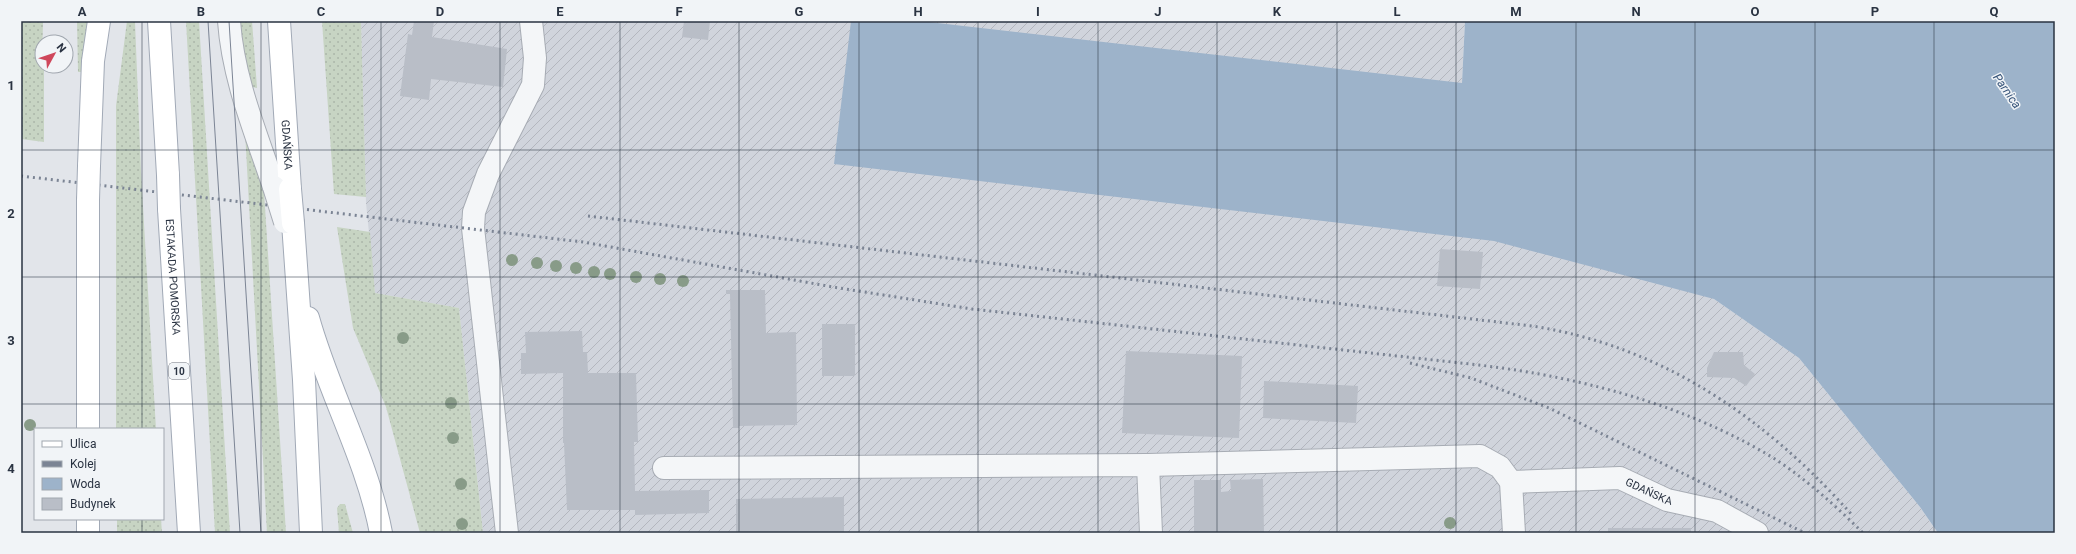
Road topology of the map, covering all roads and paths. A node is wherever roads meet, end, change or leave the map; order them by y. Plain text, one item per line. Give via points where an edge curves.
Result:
1 (99, 21) edge
2 (159, 21) edge
3 (163, 21) edge
4 (229, 21) edge
5 (279, 21) edge
6 (531, 21) edge
7 (162, 76) junction
8 (282, 188) junction
9 (295, 268) junction
10 (88, 428) edge
11 (1148, 465) junction
12 (664, 468) dead end
13 (1511, 482) junction
14 (88, 520) edge
15 (88, 533) edge
16 (189, 533) edge
17 (311, 533) edge
18 (381, 533) edge
19 (507, 533) edge
20 (1150, 533) edge
21 (1514, 533) edge
22 (1757, 533) edge

1 - 10 main road, bridge via 92,61 88,200
2 - 7 main road, ESTAKADA POMORSKA / 10
3 - 7 lane
4 - 8 lane via 235,69
5 - 8 main road, GDAŃSKA
6 - 19 lane via 535,58 533,85 488,174 473,228
7 - 16 main road, ESTAKADA POMORSKA / 10, bridge
8 - 9 main road, GDAŃSKA, bridge
9 - 17 main road via 304,380
9 - 18 main road via 320,355 366,478
11 - 12 lane
11 - 13 lane via 1480,456 1500,467
11 - 20 lane
13 - 21 lane
13 - 22 lane, GDAŃSKA via 1620,478 1667,500 1717,511
14 - 15 main road

